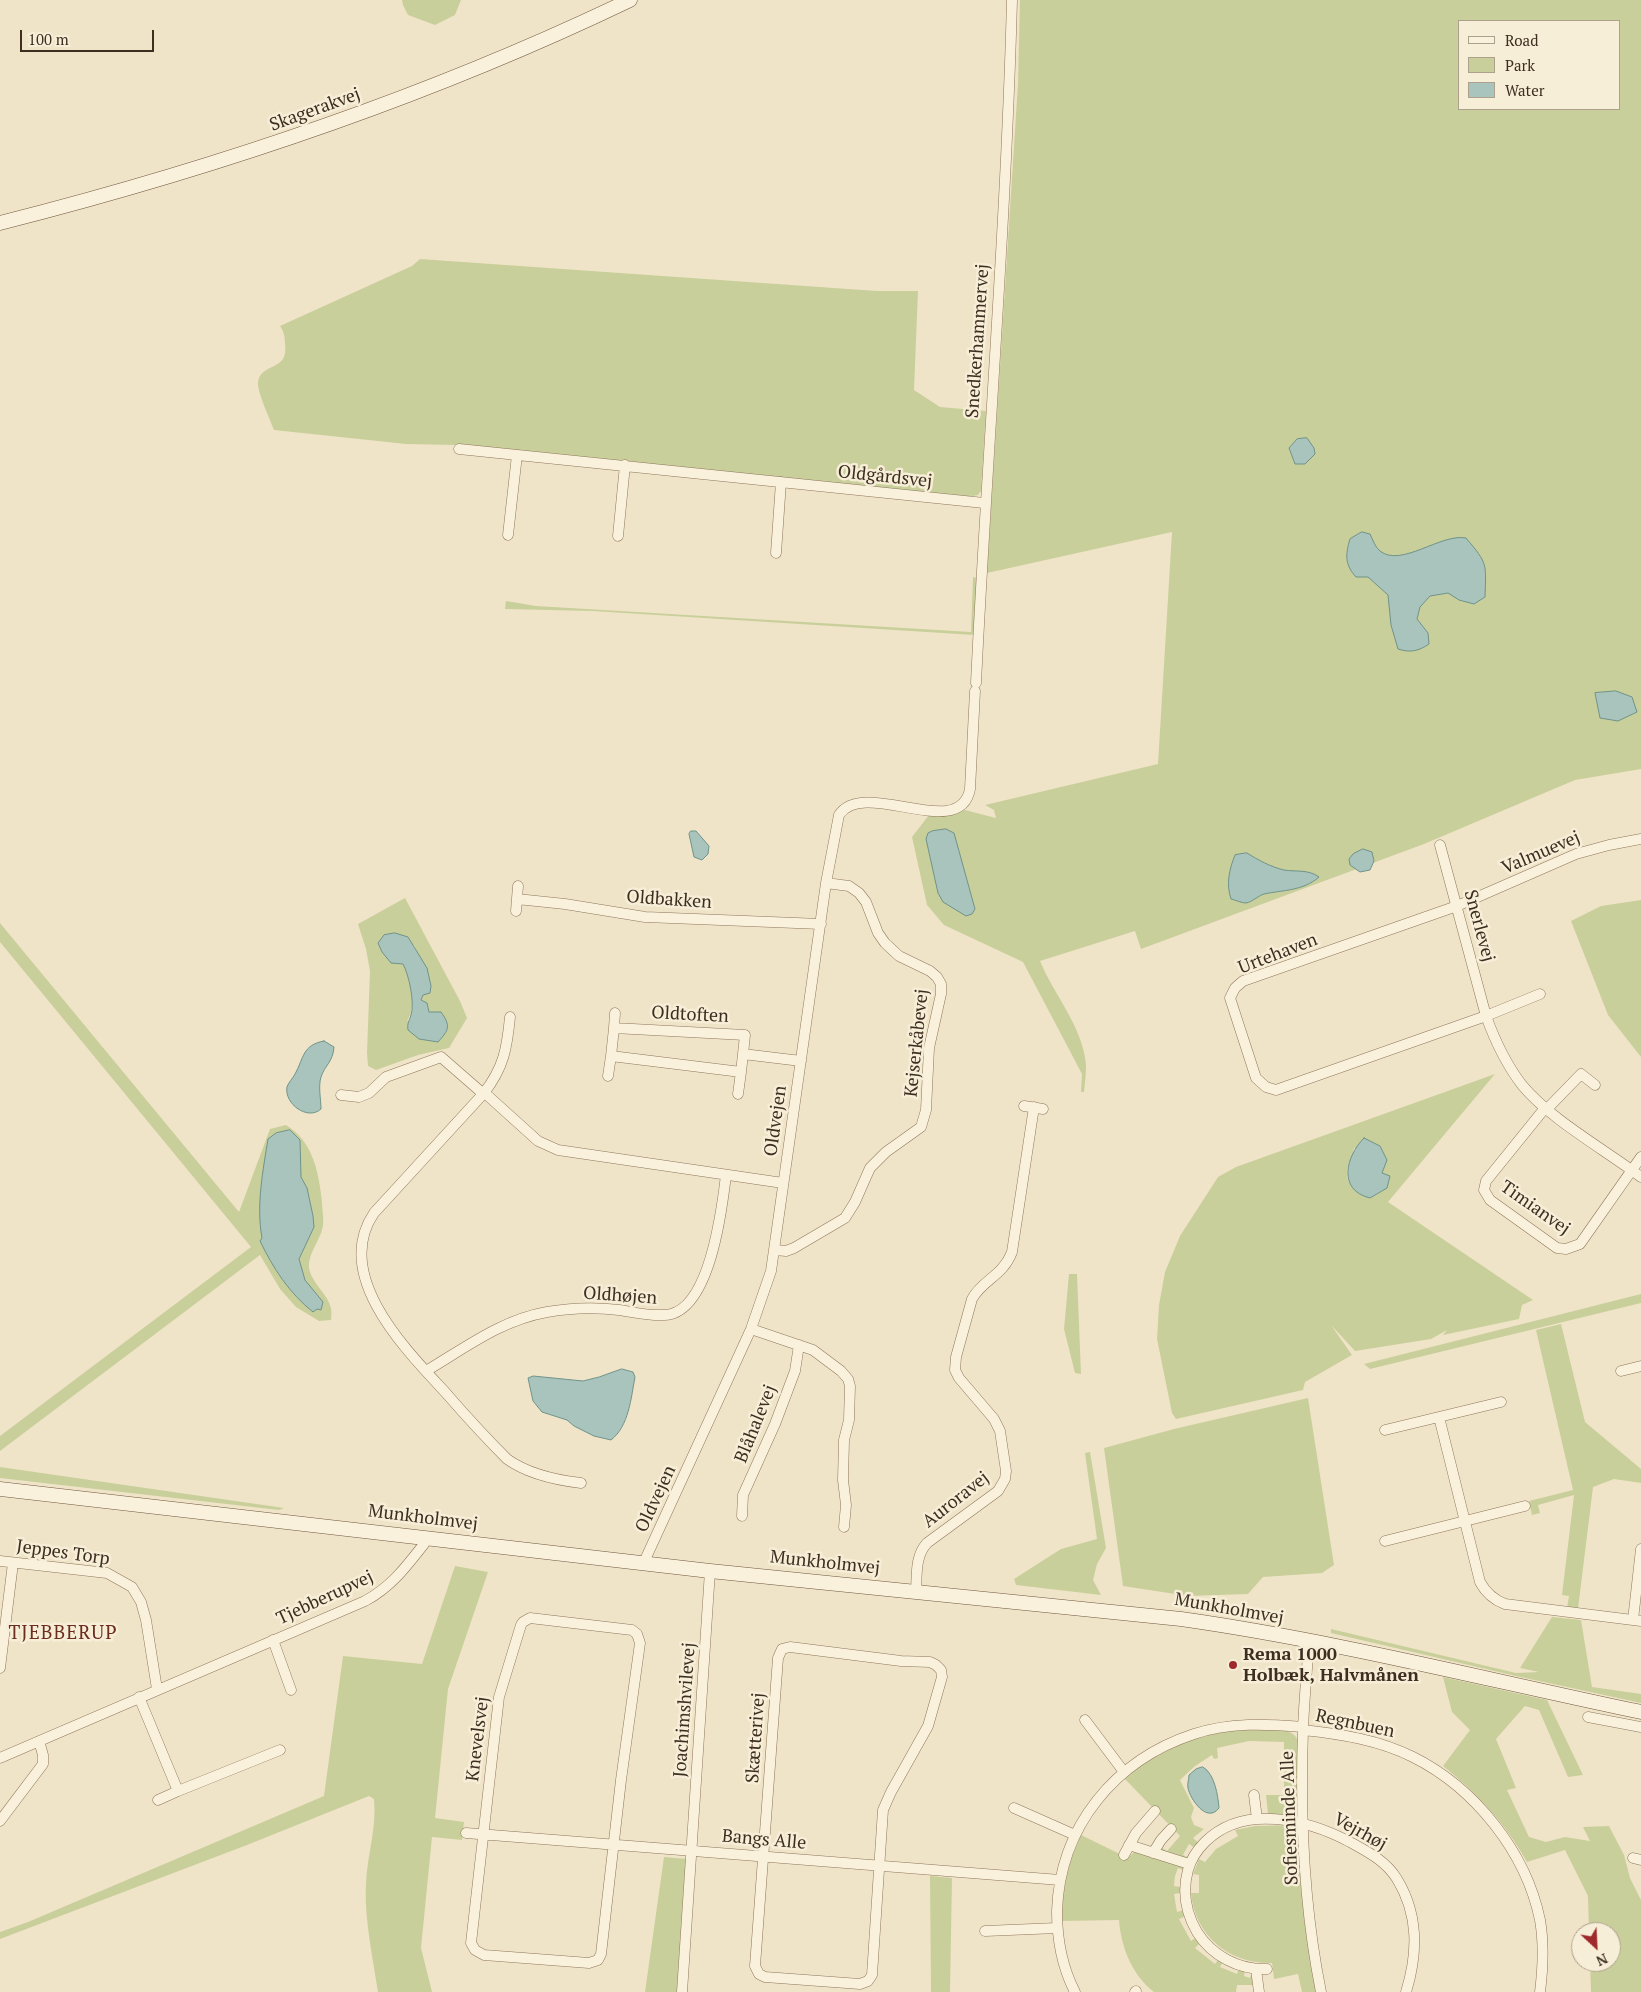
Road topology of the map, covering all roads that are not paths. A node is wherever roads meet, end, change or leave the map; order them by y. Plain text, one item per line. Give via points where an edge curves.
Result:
1 (630, 0) edge
2 (1012, 0) edge
3 (0, 223) edge
4 (459, 448) dead end
5 (517, 455) junction
6 (625, 465) junction
7 (781, 482) junction
8 (984, 503) junction
9 (508, 535) dead end
10 (618, 536) dead end
11 (776, 553) dead end
12 (971, 782) joint
13 (1641, 839) edge
14 (1440, 845) dead end
15 (826, 883) junction
16 (518, 886) dead end
17 (517, 899) junction
18 (1457, 906) junction
19 (516, 911) dead end
20 (821, 924) junction
21 (1540, 994) dead end
22 (615, 1013) dead end
23 (1486, 1016) junction
24 (510, 1017) dead end
25 (614, 1028) junction
26 (743, 1054) junction
27 (611, 1056) junction
28 (800, 1061) junction
29 (741, 1072) junction
30 (608, 1076) dead end
31 (1595, 1085) dead end
32 (484, 1093) junction
33 (738, 1094) dead end
34 (341, 1095) dead end
35 (1034, 1107) dead end
36 (1546, 1109) junction
37 (1641, 1158) edge
38 (1632, 1170) junction
39 (726, 1175) junction
40 (1641, 1177) edge
41 (784, 1183) junction
42 (774, 1250) junction
43 (751, 1329) junction
44 (799, 1345) junction
45 (1641, 1366) edge
46 (426, 1372) junction
47 (1621, 1372) dead end
48 (1501, 1402) dead end
49 (1439, 1417) junction
50 (1385, 1430) dead end
51 (581, 1483) dead end
52 (0, 1489) edge
53 (1525, 1506) dead end
54 (742, 1516) dead end
55 (1465, 1521) junction
56 (845, 1527) dead end
57 (425, 1537) junction
58 (1385, 1541) dead end
59 (1641, 1549) edge
60 (0, 1562) edge
61 (644, 1562) junction
62 (14, 1563) junction
63 (710, 1571) junction
64 (916, 1591) junction
65 (1637, 1620) edge
66 (274, 1640) junction
67 (1309, 1642) junction
68 (0, 1668) edge
69 (157, 1689) junction
70 (291, 1690) dead end
71 (139, 1697) junction
72 (1641, 1712) edge
73 (1588, 1717) dead end
74 (1085, 1720) dead end
75 (1641, 1727) edge
76 (1303, 1728) junction
77 (39, 1741) junction
78 (280, 1750) dead end
79 (0, 1758) edge
80 (1124, 1772) junction
81 (178, 1792) junction
82 (1254, 1795) dead end
83 (158, 1800) dead end
84 (1014, 1808) dead end
85 (1155, 1811) dead end
86 (1257, 1819) junction
87 (0, 1821) edge
88 (1303, 1824) junction
89 (1171, 1829) dead end
90 (466, 1833) dead end
91 (483, 1834) junction
92 (1075, 1835) junction
93 (614, 1844) junction
94 (692, 1851) junction
95 (1153, 1853) junction
96 (763, 1856) junction
97 (1189, 1864) junction
98 (879, 1866) junction
99 (1060, 1880) junction
100 (1057, 1928) junction
101 (985, 1931) dead end
102 (1256, 1969) junction
103 (1267, 1969) dead end
104 (682, 1992) edge
105 (1075, 1992) edge
106 (1259, 1992) edge
107 (1321, 1992) edge
108 (1406, 1992) edge
109 (1540, 1992) edge

1 - 3 street, Skagerakvej via 488,64 268,147
2 - 8 street, Snedkerhammervej via 1009,112
4 - 5 street, Oldgårdsvej
5 - 6 street, Oldgårdsvej
5 - 9 street
6 - 7 street, Oldgårdsvej
6 - 10 street
7 - 8 street, Oldgårdsvej
7 - 11 street
8 - 12 street, Snedkerhammervej
12 - 15 street, Oldvejen via 966,801 951,810 867,802 845,807 837,820
13 - 18 street, Valmuevej via 1576,854
14 - 18 street, Snerlevej
15 - 20 street, Oldvejen
15 - 42 street, Kejserkåbevej via 849,886 859,893 885,943 899,956 930,971 940,980 942,994 932,1034 926,1110 921,1127 870,1168 845,1218 794,1248
16 - 17 street
17 - 19 street
17 - 20 street, Oldbakken via 645,917
18 - 23 street, Snerlevej
18 - 23 street, Urtehaven via 1243,981 1230,998 1231,1003 1256,1078 1266,1088 1276,1090
20 - 28 street, Oldvejen
21 - 23 street
22 - 25 street
23 - 36 street, Snerlevej via 1509,1066
24 - 32 street via 503,1061
25 - 26 street, Oldtoften via 745,1034
25 - 27 street
26 - 28 street
26 - 29 street, Oldtoften
27 - 29 street
27 - 30 street
28 - 41 street, Oldvejen
29 - 33 street, Oldtoften
31 - 36 street via 1580,1074
32 - 34 street via 439,1056 386,1077 369,1093 359,1097
32 - 39 street via 538,1141 558,1150
32 - 46 street via 377,1209 363,1238 362,1267 373,1296 398,1340
35 - 64 street, Auroravej via 1012,1252 1000,1272 975,1294 954,1365 959,1378 997,1425 1003,1442 1005,1480 998,1491 922,1550
36 - 38 street, Snerlevej
36 - 38 street, Timianvej via 1486,1181 1484,1190 1490,1200 1557,1248 1573,1248 1582,1242
37 - 38 street
38 - 40 street, Snerlevej
39 - 41 street
39 - 46 street, Oldhøjen via 710,1262 681,1309 664,1315 592,1308 535,1314 490,1331
41 - 42 street, Oldvejen
42 - 43 street, Oldvejen via 767,1286
43 - 44 street
43 - 61 street, Oldvejen
44 - 54 street, Blåhalevej via 795,1371 776,1424 743,1495
44 - 56 street via 813,1350 841,1371 850,1383 842,1480
45 - 47 street
46 - 51 street via 506,1459 531,1472
48 - 49 street
49 - 50 street
49 - 55 street
52 - 57 street, Munkholmvej
53 - 55 street
55 - 58 street
55 - 65 street via 1480,1582 1498,1601
57 - 61 street, Munkholmvej
57 - 66 street, Tjebberupvej via 424,1544 402,1573 382,1591
59 - 65 street
60 - 62 street, Jeppes Torp
61 - 63 street, Munkholmvej
62 - 68 street
62 - 69 street, Jeppes Torp via 107,1573 132,1587 146,1620
63 - 64 street, Munkholmvej
63 - 94 street, Joachimshvilevej
64 - 67 street, Munkholmvej via 1182,1619
66 - 69 street, Tjebberupvej
66 - 70 street, Tjebberupvej
67 - 72 street, Munkholmvej
67 - 76 street, Sofiesminde Alle
69 - 71 street, Tjebberupvej
71 - 77 street, Tjebberupvej
71 - 81 street
73 - 75 street
74 - 80 street
76 - 80 street, Regnbuen via 1245,1725 1208,1730 1166,1745 1144,1756
76 - 88 street, Sofiesminde Alle
76 - 109 street, Regnbuen via 1370,1740 1412,1756 1450,1781 1486,1815 1518,1863 1538,1911 1543,1951
77 - 79 street, Tjebberupvej
77 - 87 street via 43,1764
78 - 81 street
80 - 92 street, Regnbuen via 1097,1799
81 - 83 street
82 - 86 street
84 - 92 street
85 - 95 street via 1126,1850
86 - 88 street, Vejrhøj
86 - 97 street, Vejrhøj via 1226,1826 1215,1833 1198,1849
88 - 107 street, Sofiesminde Alle
88 - 108 street, Vejrhøj via 1331,1832 1376,1857 1397,1878 1409,1903 1415,1942
89 - 95 street
90 - 91 street, Bangs Alle
91 - 93 street, Bangs Alle
91 - 93 street, Knevelsvej via 472,1935 474,1949 484,1955 588,1964 601,1954
91 - 93 street, Knevelsvej via 499,1697 521,1625 530,1618 632,1630 639,1636
92 - 99 street, Regnbuen
93 - 94 street, Bangs Alle
94 - 96 street, Bangs Alle
94 - 104 street, Joachimshvilevej
95 - 97 street
96 - 98 street, Bangs Alle
96 - 98 street, Skætterivej via 755,1964 761,1976 772,1978 860,1984 868,1981 872,1975
96 - 98 street, Skætterivej via 778,1658 782,1649 790,1647 930,1662 941,1670 942,1678 928,1726 885,1806
97 - 102 street via 1185,1878 1187,1911 1201,1939 1226,1959
98 - 99 street, Bangs Alle
99 - 100 street, Regnbuen
100 - 101 street
100 - 105 street, Regnbuen via 1062,1958
102 - 103 street
102 - 106 street

